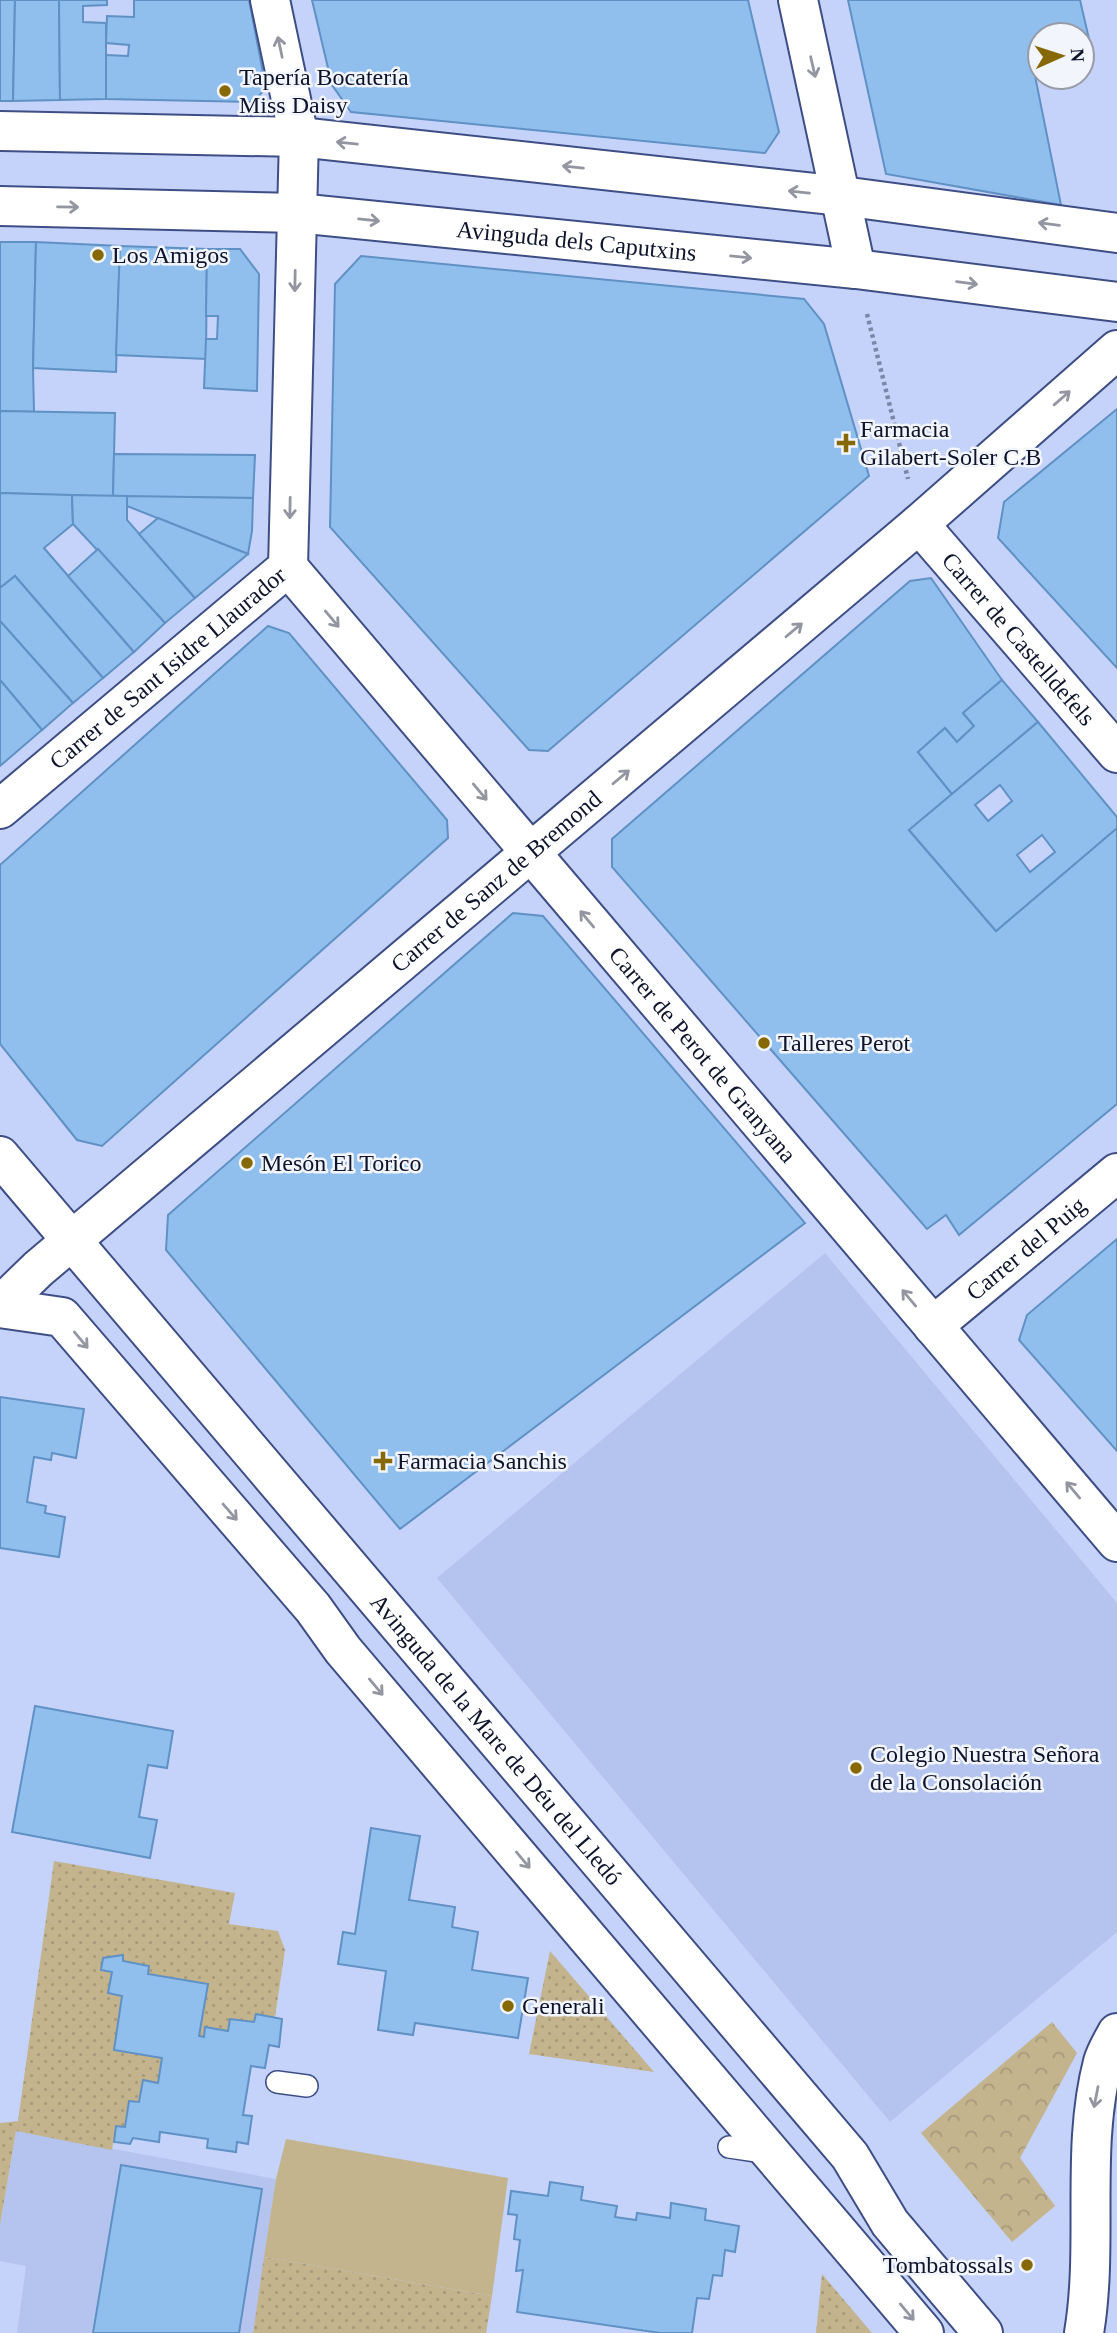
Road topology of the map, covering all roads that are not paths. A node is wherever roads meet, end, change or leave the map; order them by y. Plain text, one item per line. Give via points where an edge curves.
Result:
1 (270, 0) edge
2 (798, 0) edge
3 (0, 131) edge
4 (299, 137) junction
5 (842, 196) junction
6 (0, 206) edge
7 (297, 213) junction
8 (1117, 233) edge
9 (856, 269) junction
10 (1117, 303) edge
11 (1117, 350) edge
12 (919, 524) junction
13 (288, 567) junction
14 (1117, 753) edge
15 (0, 809) edge
16 (531, 853) junction
17 (0, 1156) edge
18 (1117, 1173) edge
19 (72, 1240) junction
20 (0, 1307) edge
21 (933, 1326) junction
22 (1117, 1542) edge
23 (1117, 2033) edge
24 (277, 2082) dead end
25 (307, 2086) dead end
26 (729, 2147) dead end
27 (772, 2153) junction
28 (925, 2333) edge
29 (983, 2333) edge
30 (1084, 2333) edge

4 -> 1 street
2 -> 5 street
3 - 4 street
5 -> 4 street
4 - 7 street
8 -> 5 street
5 - 9 street
6 -> 7 street, Avinguda dels Caputxins
7 -> 9 street, Avinguda dels Caputxins
7 -> 13 street, Carrer de Sant Isidre Llaurador
9 -> 10 street, Avinguda dels Caputxins
12 -> 11 street, Carrer de Sanz de Bremond
12 - 14 street, Carrer de Castelldefels
16 -> 12 street, Carrer de Sanz de Bremond
13 - 15 street, Carrer de Sant Isidre Llaurador
13 -> 16 street, Carrer de Perot de Granyana
16 - 19 street, Carrer de Sanz de Bremond
21 -> 16 street, Carrer de Perot de Granyana
17 - 19 street, Avinguda de la Mare de Déu del Lledó
18 - 21 street, Carrer del Puig
19 - 20 street, Carrer de Sanz de Bremond
19 - 29 street, Avinguda de la Mare de Déu del Lledó via 850,2156 890,2223
20 -> 27 street via 62,1317 313,1608 335,1656
22 -> 21 street, Carrer de Perot de Granyana
23 -> 30 street via 1104,2059 1092,2120
24 - 25 lane
26 - 27 lane
27 -> 28 street

